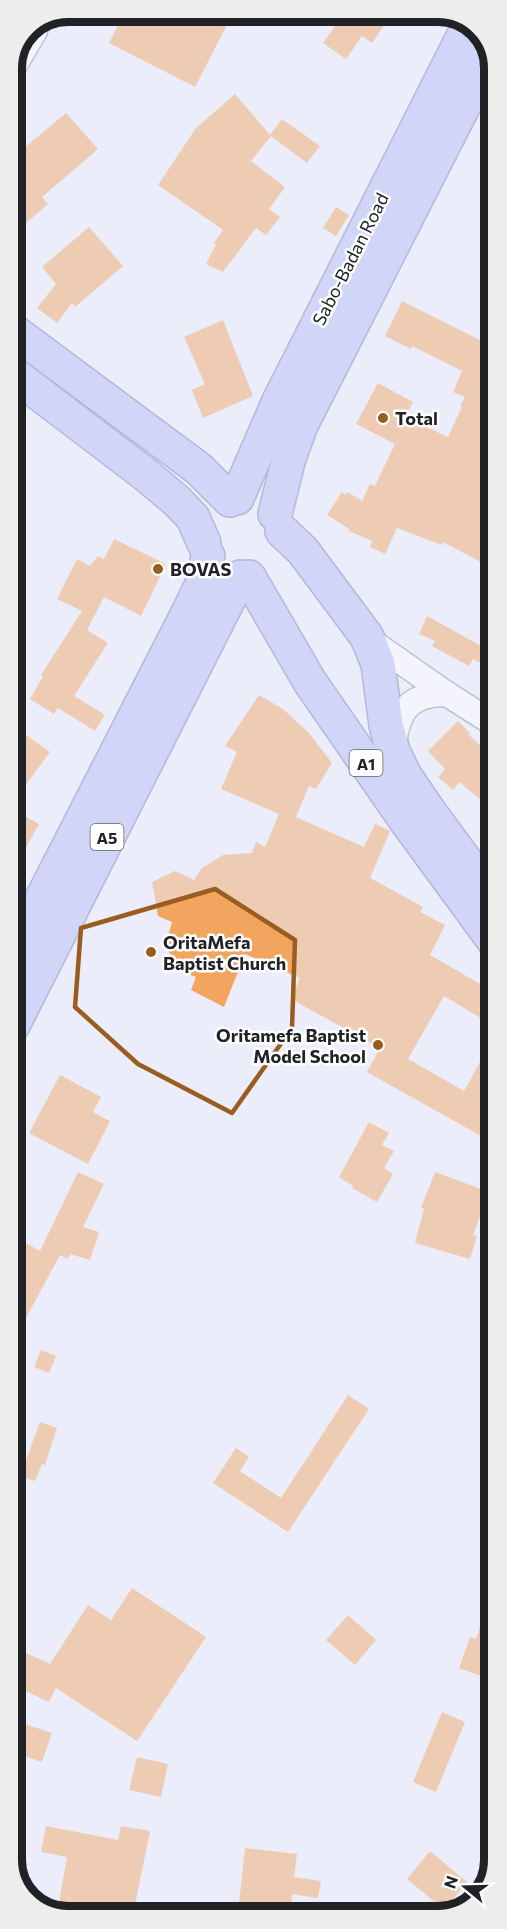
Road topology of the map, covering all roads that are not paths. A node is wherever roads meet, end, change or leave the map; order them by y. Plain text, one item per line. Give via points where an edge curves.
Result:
1 (466, 31) edge
2 (484, 64) edge
3 (22, 337) edge
4 (22, 381) edge
5 (234, 499) junction
6 (279, 522) junction
7 (206, 549) junction
8 (244, 577) junction
9 (367, 637) junction
10 (188, 645) junction
11 (447, 694) junction
12 (484, 718) edge
13 (393, 752) junction
14 (484, 886) edge
15 (484, 927) edge
16 (22, 939) edge
17 (22, 1005) edge

1 - 5 highway, Sabo-Badan Road via 279,401
2 - 6 highway, Sabo-Badan Road via 301,426 289,458
3 - 5 highway
4 - 7 highway via 177,501 193,518
5 - 6 highway via 248,498 268,506
5 - 7 highway via 218,506 209,517 204,529
6 - 8 highway via 283,540 278,557 265,570
6 - 9 highway, A1
7 - 8 highway via 221,571
7 - 10 highway, A5 via 203,582
8 - 10 highway, A5
8 - 15 highway, A1 via 310,682
9 - 11 street
9 - 13 highway, A1 via 378,664
10 - 16 highway, A5
10 - 17 highway, A5
11 - 12 street
11 - 13 street via 430,694 407,707 399,718
13 - 14 highway, A1 via 405,776

